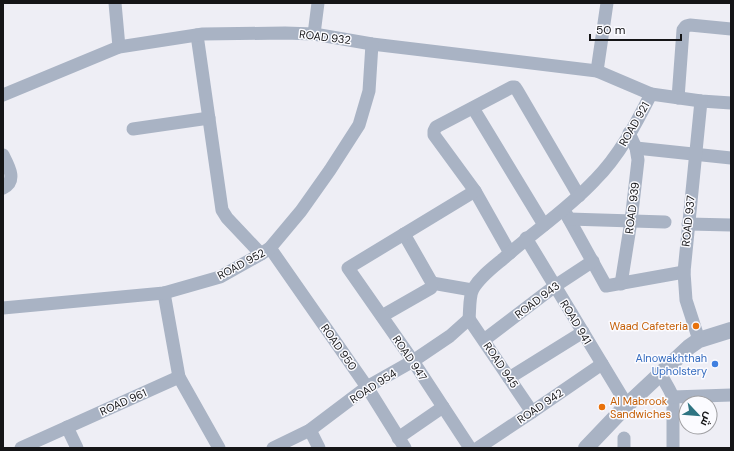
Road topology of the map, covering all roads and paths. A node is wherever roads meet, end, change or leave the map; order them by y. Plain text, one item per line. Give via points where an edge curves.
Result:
1 (115, 3) edge
2 (318, 3) edge
3 (607, 3) edge
4 (731, 29) edge
5 (314, 34) junction
6 (197, 35) junction
7 (372, 44) junction
8 (118, 47) junction
9 (597, 71) junction
10 (651, 94) junction
11 (3, 95) edge
12 (678, 98) junction
13 (701, 101) junction
14 (731, 103) edge
15 (473, 108) junction
16 (209, 118) junction
17 (133, 129) dead end
18 (629, 133) junction
19 (636, 148) junction
20 (695, 153) junction
21 (3, 155) edge
22 (731, 158) edge
23 (3, 188) edge
24 (475, 191) junction
25 (579, 196) junction
26 (567, 215) junction
27 (631, 221) junction
28 (665, 222) dead end
29 (688, 224) junction
30 (544, 225) junction
31 (731, 225) edge
32 (404, 234) junction
33 (526, 238) junction
34 (266, 251) junction
35 (510, 253) junction
36 (593, 261) junction
37 (684, 272) junction
38 (432, 283) junction
39 (621, 284) junction
40 (555, 286) junction
41 (472, 290) junction
42 (164, 293) junction
43 (3, 308) edge
44 (382, 316) junction
45 (469, 319) junction
46 (731, 330) edge
47 (583, 332) junction
48 (484, 340) junction
49 (698, 340) junction
50 (413, 361) junction
51 (602, 364) junction
52 (660, 373) junction
53 (179, 377) junction
54 (509, 378) junction
55 (367, 387) junction
56 (731, 395) edge
57 (672, 397) junction
58 (627, 405) junction
59 (443, 407) junction
60 (532, 412) junction
61 (67, 427) junction
62 (310, 430) junction
63 (401, 443) edge
64 (21, 448) edge
65 (77, 448) edge
66 (219, 448) edge
67 (273, 448) edge
68 (319, 448) edge
69 (470, 448) edge
70 (478, 448) edge
71 (586, 448) edge
72 (673, 448) edge

1 - 8 street
2 - 5 street
3 - 9 street
4 - 12 street via 686,26 683,30
5 - 6 street, ROAD 932
5 - 7 street, ROAD 932
6 - 8 street, ROAD 932
6 - 16 street, ROAD 950
7 - 9 street, ROAD 932
7 - 34 street, ROAD 952 via 369,91 359,125 301,211
8 - 11 street, ROAD 932
9 - 10 street, ROAD 932
10 - 12 street, ROAD 921
10 - 18 street, ROAD 921
12 - 13 street, ROAD 921
13 - 14 street, ROAD 921
13 - 20 street, ROAD 937
15 - 24 street via 436,127 434,135
15 - 25 street via 515,87
15 - 30 street
16 - 17 street
16 - 34 street, ROAD 950 via 222,210 227,218
18 - 19 street, ROAD 939
18 - 25 street, ROAD 921 via 612,160
19 - 20 street
19 - 27 street, ROAD 939 via 638,160
20 - 22 street
20 - 29 street, ROAD 937
21 - 23 street via 11,172 11,180
24 - 32 street
24 - 35 street
25 - 26 street, ROAD 921
26 - 27 street
26 - 30 street, ROAD 921
26 - 36 street
27 - 28 street
27 - 39 street, ROAD 939
29 - 31 street
29 - 37 street, ROAD 937
30 - 33 street, ROAD 921
32 - 38 street
32 - 44 street, ROAD 947 via 348,268
33 - 35 street, ROAD 921
33 - 40 street, ROAD 941
34 - 42 street, ROAD 952 via 220,277
34 - 55 street, ROAD 950
35 - 41 street, ROAD 921 via 480,279
36 - 39 street via 606,286
36 - 40 street, ROAD 943
37 - 39 street
37 - 49 street, ROAD 937 via 686,300
38 - 41 street
38 - 44 street via 431,288
40 - 47 street, ROAD 941
40 - 48 street, ROAD 943
41 - 45 street
42 - 43 street, ROAD 952
42 - 53 street
44 - 50 street, ROAD 947
45 - 48 street, ROAD 945
45 - 50 street, ROAD 954 via 450,336
46 - 49 street
47 - 51 street, ROAD 941
47 - 54 street
48 - 54 street, ROAD 945
49 - 52 street
50 - 55 street, ROAD 954
50 - 59 street, ROAD 947
51 - 58 street, ROAD 941
51 - 60 street, ROAD 942
52 - 57 street
52 - 58 street
53 - 61 street, ROAD 961
53 - 66 street
54 - 60 street, ROAD 945
55 - 62 street, ROAD 954
55 - 63 street, ROAD 950
56 - 57 street
57 - 72 street
58 - 71 street
59 - 63 street
59 - 69 street, ROAD 947
60 - 70 street, ROAD 942
61 - 64 street, ROAD 961
61 - 65 street
62 - 67 street, ROAD 954
62 - 68 street

